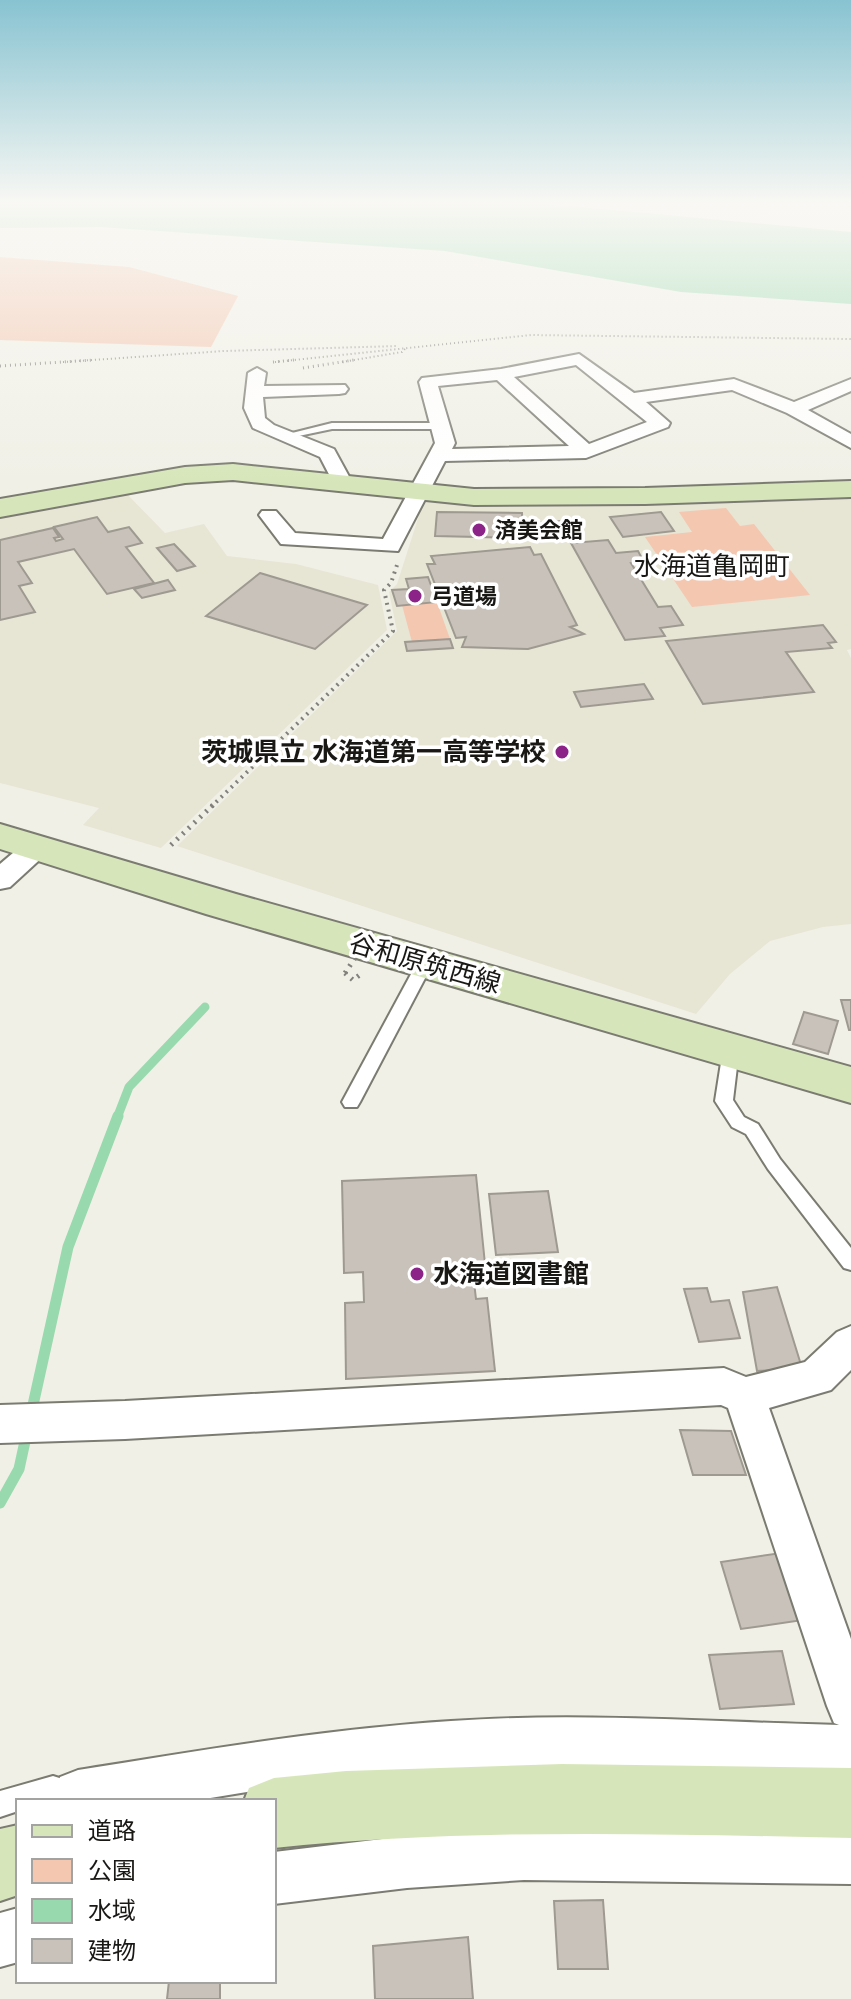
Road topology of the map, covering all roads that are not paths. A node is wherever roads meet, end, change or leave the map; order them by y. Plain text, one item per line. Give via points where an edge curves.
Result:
1 (501, 374) junction
2 (851, 384) edge
3 (339, 389) dead end
4 (631, 399) junction
5 (794, 409) junction
6 (440, 426) junction
7 (289, 435) junction
8 (851, 442) edge
9 (586, 452) junction
10 (439, 455) junction
11 (342, 482) junction
12 (851, 489) edge
13 (420, 492) junction
14 (0, 508) edge
15 (269, 515) dead end
16 (19, 842) edge
17 (0, 880) edge
18 (425, 963) junction
19 (731, 1050) junction
20 (851, 1085) edge
21 (351, 1102) dead end
22 (851, 1262) edge
23 (851, 1344) edge
24 (744, 1396) junction
25 (0, 1424) edge
26 (851, 1706) edge
27 (851, 1750) edge
28 (78, 1798) edge
29 (17, 1799) edge
30 (851, 1803) edge
31 (276, 1813) edge
32 (851, 1858) edge
33 (276, 1878) edge

1 - 4 street via 579,359
1 - 6 street via 428,382
1 - 9 street
2 - 5 street
3 - 7 street via 260,376 251,414 264,429
4 - 5 street via 734,384
4 - 9 street via 661,423
5 - 8 street
6 - 7 lane via 332,426
6 - 10 street via 445,443
7 - 11 street via 327,453
9 - 10 street
10 - 13 street
11 - 13 street
11 - 14 street via 255,472 185,475
12 - 13 street via 590,497
13 - 15 street via 390,546 289,539
16 - 17 street
16 - 18 street, 谷和原筑西線
18 - 19 street, 谷和原筑西線
18 - 21 lane
19 - 20 street, 谷和原筑西線
19 - 22 lane via 724,1101 738,1122 752,1129
23 - 24 street via 817,1377
24 - 25 street via 724,1386
24 - 26 street
27 - 28 street via 452,1745 253,1766
28 - 29 lane via 53,1788
30 - 31 street via 511,1800
32 - 33 street via 524,1854

